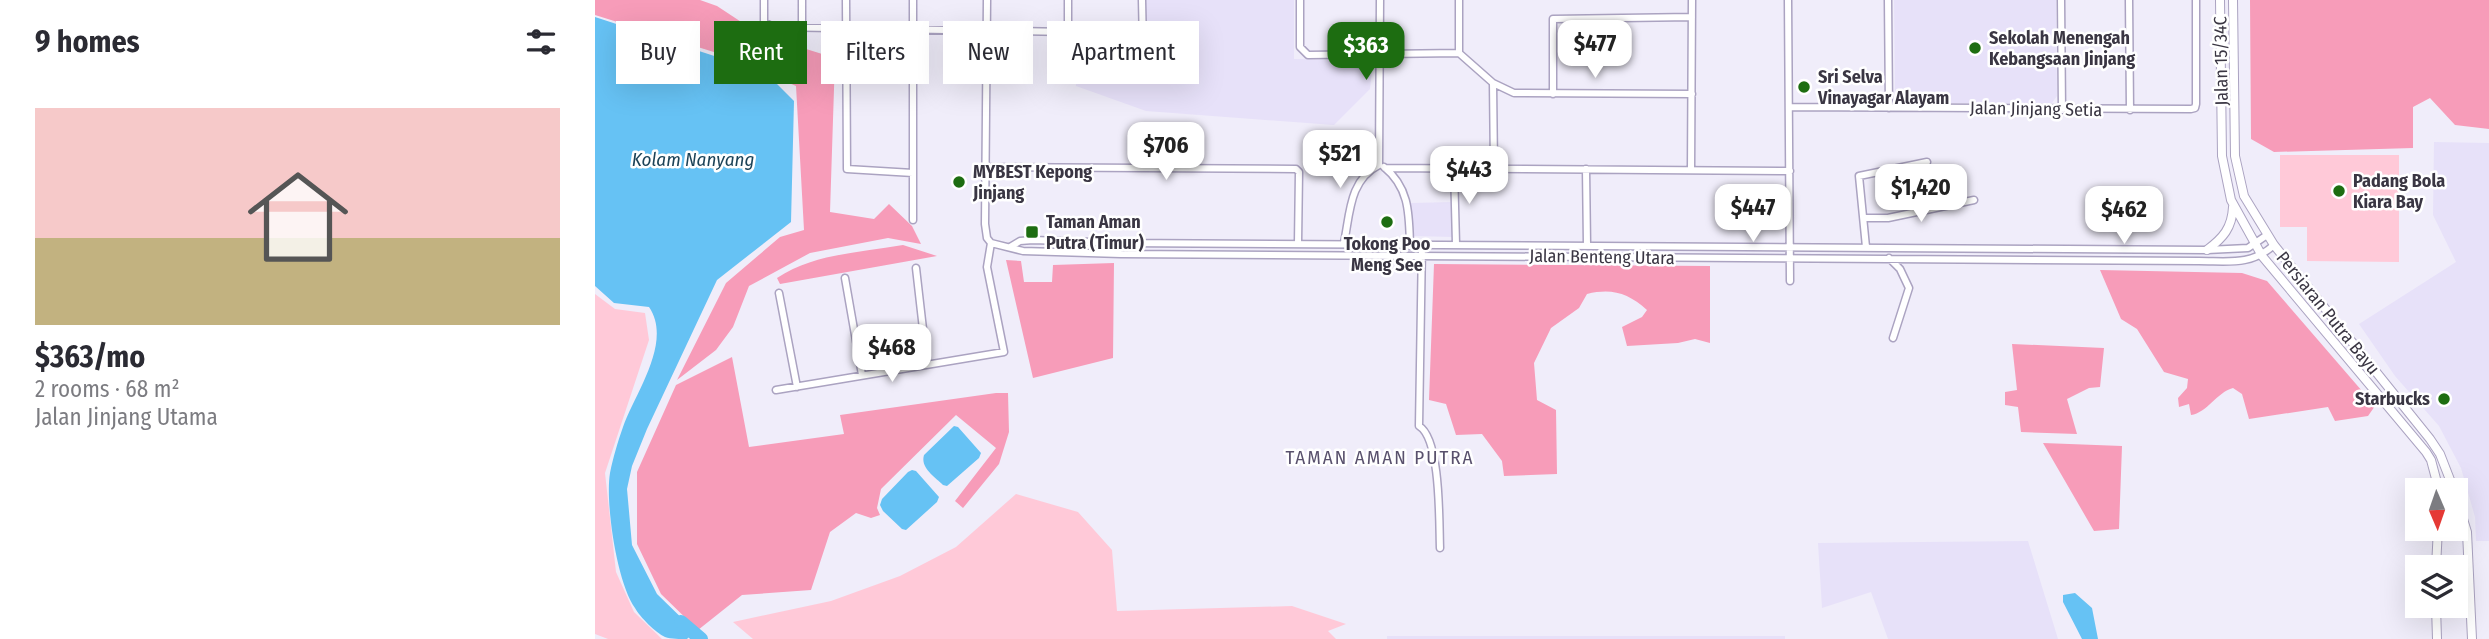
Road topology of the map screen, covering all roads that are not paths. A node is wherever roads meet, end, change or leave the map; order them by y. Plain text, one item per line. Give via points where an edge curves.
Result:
1 (764, 0) edge
2 (802, 0) edge
3 (846, 0) edge
4 (913, 0) edge
5 (987, 0) edge
6 (1068, 0) edge
7 (1142, 0) edge
8 (1300, 0) edge
9 (1380, 0) edge
10 (1459, 0) edge
11 (1692, 0) edge
12 (1788, 0) edge
13 (1888, 0) edge
14 (2061, 0) edge
15 (2129, 0) edge
16 (2196, 0) edge
17 (2220, 0) edge
18 (2233, 0) edge
19 (1692, 17) junction
20 (764, 21) edge
21 (802, 21) edge
22 (846, 21) edge
23 (913, 21) edge
24 (987, 21) edge
25 (1068, 21) edge
26 (1142, 21) edge
27 (1459, 53) junction
28 (1380, 54) junction
29 (1493, 83) junction
30 (846, 84) edge
31 (913, 84) edge
32 (987, 84) edge
33 (1553, 94) junction
34 (1692, 94) junction
35 (1789, 107) junction
36 (1889, 107) junction
37 (2062, 110) junction
38 (2130, 110) junction
39 (2234, 122) joint
40 (2222, 123) joint
41 (1927, 162) dead end
42 (1382, 166) junction
43 (986, 167) junction
44 (1454, 168) junction
45 (1494, 169) junction
46 (1586, 169) junction
47 (1691, 170) junction
48 (1790, 171) junction
49 (913, 173) junction
50 (1974, 200) dead end
51 (2233, 205) junction
52 (1864, 218) junction
53 (913, 220) dead end
54 (2267, 235) junction
55 (991, 243) junction
56 (1298, 243) junction
57 (1343, 243) junction
58 (1411, 244) junction
59 (1422, 244) junction
60 (1456, 244) junction
61 (2255, 244) junction
62 (1587, 245) junction
63 (2274, 245) junction
64 (1716, 246) junction
65 (1790, 246) junction
66 (1010, 247) junction
67 (1866, 247) junction
68 (2207, 250) junction
69 (1411, 255) junction
70 (1422, 255) junction
71 (2262, 256) junction
72 (1790, 257) junction
73 (1887, 257) junction
74 (1716, 258) junction
75 (916, 268) dead end
76 (845, 278) dead end
77 (1790, 281) dead end
78 (779, 293) dead end
79 (1893, 338) dead end
80 (927, 364) junction
81 (862, 375) junction
82 (797, 387) junction
83 (776, 390) dead end
84 (2436, 478) edge
85 (2449, 478) edge
86 (2467, 541) edge
87 (1440, 548) dead end
88 (2437, 618) edge
89 (2437, 639) edge
90 (2472, 639) edge

1 - 20 street
2 - 21 street
3 - 22 street
4 - 23 street
5 - 24 street
6 - 25 street
7 - 26 street
8 - 28 street via 1300,47 1308,55
9 - 28 street
10 - 27 street
11 - 19 street
12 - 35 street
13 - 36 street
14 - 37 street
15 - 38 street
16 - 38 street, Jalan Jinjang Setia via 2195,108
17 - 40 street, Jalan 15/34C
18 - 39 street, Jalan 15/34C
19 - 33 street via 1553,19
19 - 34 street
27 - 28 street
27 - 29 street
28 - 42 street
29 - 33 street via 1514,93
29 - 45 street
30 - 49 street via 846,165 850,171
31 - 49 street
32 - 43 street
33 - 34 street
34 - 47 street
35 - 36 street, Jalan Jinjang Setia
35 - 48 street
36 - 37 street, Jalan Jinjang Setia
37 - 38 street, Jalan Jinjang Setia
39 - 54 street, Persiaran Putra Bayu via 2238,177
40 - 51 street, Persiaran Putra Bayu via 2223,166
41 - 52 street via 1859,176
42 - 44 street
42 - 57 street via 1369,170 1359,181
42 - 58 street via 1408,202
43 - 55 street via 985,224
43 - 56 street via 1296,169
44 - 45 street
44 - 60 street
45 - 46 street
46 - 47 street
46 - 62 street
47 - 48 street
48 - 65 street
49 - 53 street
50 - 52 street via 1888,218
51 - 61 street, Persiaran Putra Bayu
51 - 68 street via 2225,234
52 - 67 street
54 - 61 street, Jalan Benteng Utara
54 - 63 street, Persiaran Putra Bayu
55 - 66 street, Jalan Benteng Utara
55 - 80 street via 987,267 1004,352
56 - 57 street, Jalan Benteng Utara
56 - 66 street, Jalan Benteng Utara via 1033,240
57 - 58 street, Jalan Benteng Utara
58 - 59 street, Jalan Benteng Utara
58 - 69 street
59 - 60 street, Jalan Benteng Utara
59 - 70 street
60 - 62 street, Jalan Benteng Utara
61 - 68 street, Jalan Benteng Utara via 2240,250
61 - 71 street, Persiaran Putra Bayu
62 - 64 street, Jalan Benteng Utara
63 - 71 street
63 - 85 street, Persiaran Putra Bayu via 2423,429
64 - 65 street, Jalan Benteng Utara
64 - 74 street
65 - 67 street, Jalan Benteng Utara
65 - 72 street
66 - 69 street, Jalan Benteng Utara via 1121,254
67 - 68 street, Jalan Benteng Utara
69 - 70 street, Jalan Benteng Utara
70 - 74 street, Jalan Benteng Utara
70 - 87 street via 1419,426 1428,435 1437,483
71 - 73 street, Jalan Benteng Utara via 2237,261
71 - 84 street, Persiaran Putra Bayu via 2426,452
72 - 73 street, Jalan Benteng Utara
72 - 74 street, Jalan Benteng Utara
72 - 77 street
73 - 79 street via 1900,269 1909,288
75 - 80 street
76 - 81 street
78 - 82 street
80 - 81 street
81 - 82 street
82 - 83 street
86 - 90 street, Persiaran Putra Bayu
88 - 89 street

